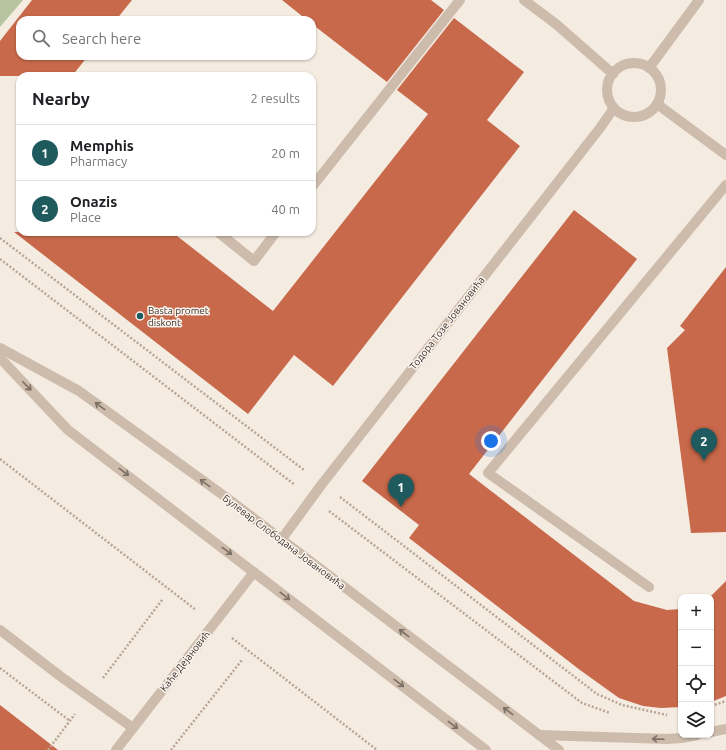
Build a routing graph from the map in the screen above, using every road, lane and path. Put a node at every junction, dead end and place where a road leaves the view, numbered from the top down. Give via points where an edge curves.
1 (460, 0) edge
2 (524, 0) edge
3 (699, 0) edge
4 (649, 68) junction
5 (613, 74) junction
6 (657, 104) junction
7 (614, 108) junction
8 (726, 155) edge
9 (316, 182) edge
10 (726, 185) edge
11 (223, 236) edge
12 (273, 236) edge
13 (0, 238) edge
14 (0, 259) edge
15 (0, 348) edge
16 (0, 358) edge
17 (0, 459) edge
18 (322, 484) junction
19 (312, 497) junction
20 (281, 540) junction
21 (254, 572) junction
22 (649, 587) dead end
23 (162, 600) dead end
24 (214, 624) junction
25 (0, 630) edge
26 (242, 660) dead end
27 (0, 668) edge
28 (89, 696) junction
29 (726, 701) edge
30 (582, 704) dead end
31 (714, 705) edge
32 (672, 716) dead end
33 (70, 721) junction
34 (133, 728) junction
35 (726, 729) edge
36 (714, 731) edge
37 (539, 735) junction
38 (682, 738) edge
39 (48, 750) edge
40 (116, 750) edge
41 (171, 750) edge
42 (377, 750) edge
43 (486, 750) edge
44 (559, 750) edge

1 - 9 street
2 - 5 street via 556,24
3 - 4 street
4 - 5 street via 640,64 630,64 620,67
4 - 6 street via 660,84
5 - 7 street via 608,82 607,91
6 - 7 street via 641,116 631,117
6 - 8 street
7 - 18 street, Тодора Тозе Јовановића
10 - 22 street via 488,473
11 - 12 street via 254,261
13 - 18 path
14 - 19 path
20 -> 15 street, Булевар Слободана Јовановића via 79,391
16 -> 21 street via 68,430
17 - 24 path
18 - 19 street, Тодора Тозе Јовановића
18 - 32 path via 597,694 622,705
19 - 20 street, Тодора Тозе Јовановића
19 - 30 path
37 -> 20 street, Булевар Слободана Јовановића
21 - 24 street, Каће Дејановић
21 -> 43 street
23 - 28 path
24 - 34 street, Каће Дејановић
24 - 42 path
25 - 28 street
26 - 41 path
27 - 33 path
28 - 33 path
28 - 34 street
29 - 31 path
33 - 39 path
34 - 40 street, Каће Дејановић
35 - 36 street
38 -> 37 street
37 - 44 street, Булевар Слободана Јовановића

